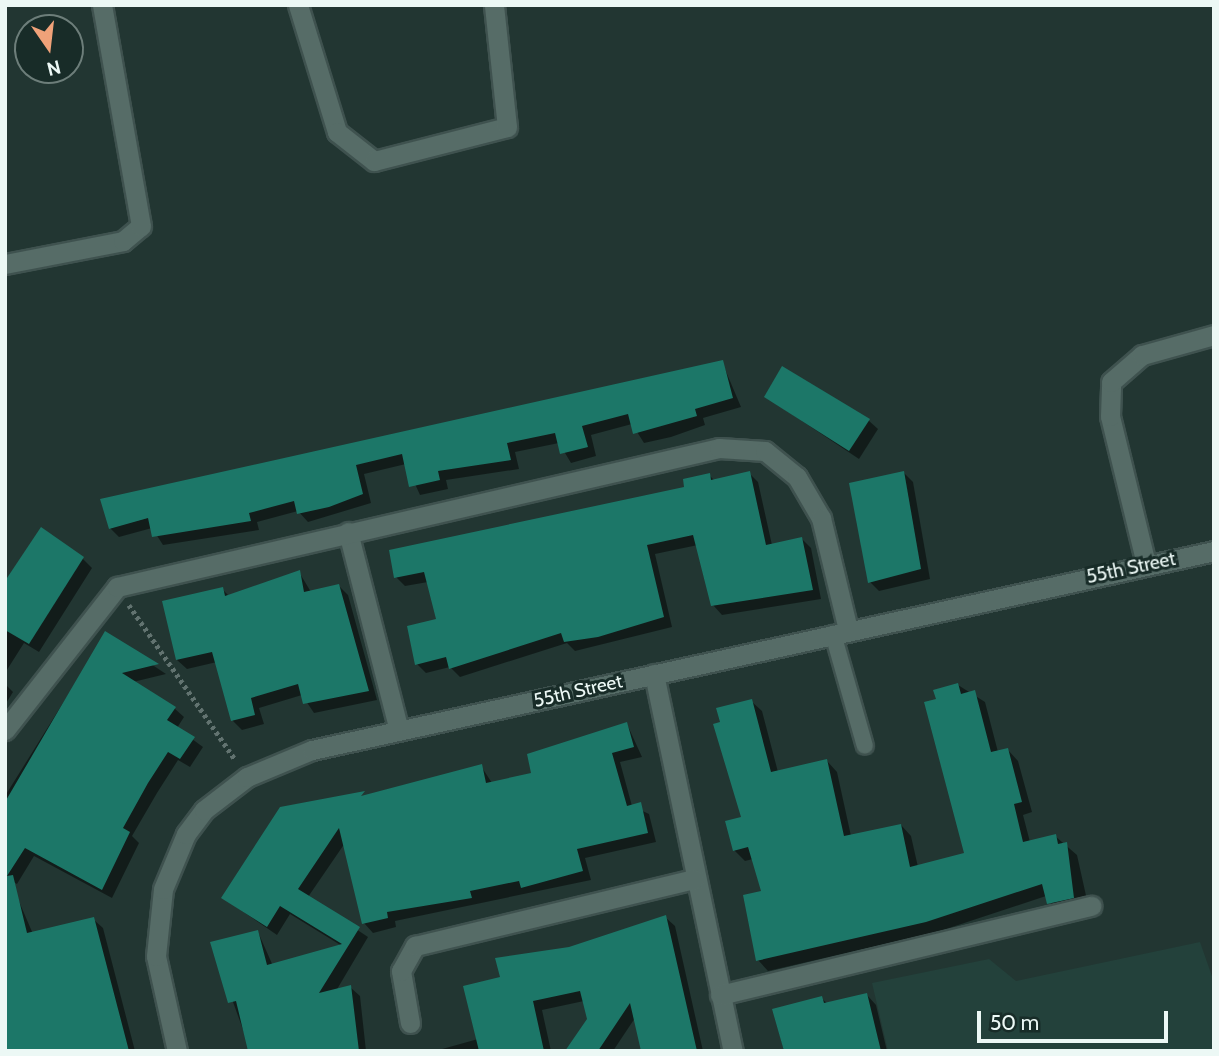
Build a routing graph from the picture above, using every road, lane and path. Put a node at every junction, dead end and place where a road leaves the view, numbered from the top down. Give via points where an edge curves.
1 (102, 5) edge
2 (298, 5) edge
3 (494, 5) edge
4 (5, 264) edge
5 (1214, 335) edge
6 (348, 532) junction
7 (1214, 551) edge
8 (1146, 564) junction
9 (117, 587) junction
10 (841, 632) junction
11 (654, 674) junction
12 (5, 730) edge
13 (399, 731) junction
14 (865, 746) dead end
15 (247, 777) junction
16 (694, 879) junction
17 (1092, 906) dead end
18 (720, 995) junction
19 (410, 1023) dead end
20 (177, 1051) edge
21 (733, 1051) edge

1 - 4 street via 141,226 123,241
2 - 3 street via 337,131 373,161 507,127
5 - 8 street via 1142,355 1111,382 1110,416
6 - 9 street
6 - 10 street via 719,448 750,447 778,458 813,500
6 - 13 street
7 - 8 street, 55th Street
8 - 10 street, 55th Street
9 - 12 street
9 - 15 path
10 - 11 street, 55th Street
10 - 14 lane
11 - 13 street, 55th Street
11 - 16 street
13 - 15 street, 55th Street via 312,750
15 - 20 street, 55th Street via 204,810 186,834 163,889 156,956
16 - 18 street
16 - 19 street via 415,946 401,971
17 - 18 street
18 - 21 street

